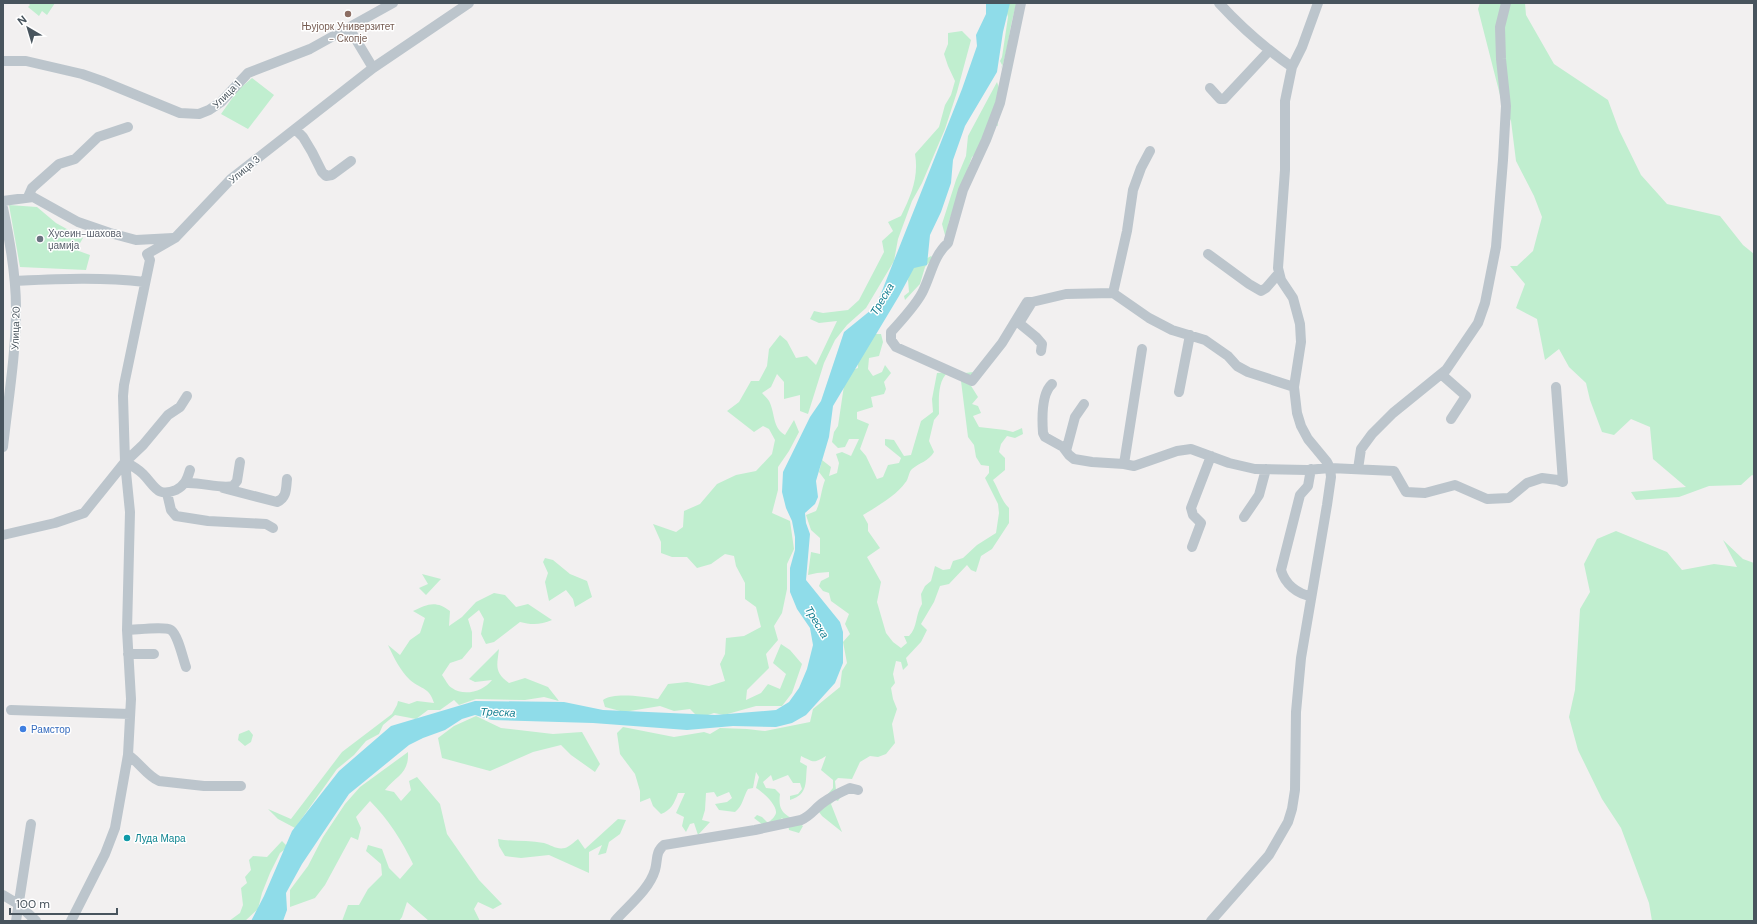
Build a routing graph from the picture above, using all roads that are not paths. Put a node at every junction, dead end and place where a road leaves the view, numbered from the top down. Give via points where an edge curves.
1 (393, 3) edge
2 (469, 3) edge
3 (1020, 3) edge
4 (1219, 3) edge
5 (1318, 3) edge
6 (1506, 3) edge
7 (349, 28) junction
8 (1269, 51) junction
9 (3, 61) edge
10 (1292, 67) junction
11 (373, 68) junction
12 (1210, 88) dead end
13 (128, 127) dead end
14 (295, 129) junction
15 (1150, 152) dead end
16 (351, 161) dead end
17 (28, 197) junction
18 (3, 201) edge
19 (3, 208) edge
20 (175, 238) junction
21 (136, 240) junction
22 (147, 254) junction
23 (1208, 254) dead end
24 (1279, 274) junction
25 (15, 281) junction
26 (145, 282) junction
27 (1113, 293) junction
28 (1032, 302) junction
29 (1190, 336) junction
30 (1142, 349) dead end
31 (1040, 352) dead end
32 (1441, 374) junction
33 (1052, 384) dead end
34 (1294, 387) junction
35 (1556, 387) dead end
36 (6, 391) edge
37 (1179, 392) dead end
38 (187, 396) dead end
39 (1084, 404) dead end
40 (1451, 419) dead end
41 (3, 443) edge
42 (1066, 451) junction
43 (1211, 456) junction
44 (125, 462) junction
45 (240, 462) dead end
46 (1124, 464) junction
47 (1330, 468) junction
48 (1266, 469) junction
49 (1311, 469) junction
50 (1358, 469) junction
51 (190, 470) dead end
52 (287, 479) dead end
53 (186, 483) junction
54 (223, 488) junction
55 (167, 493) junction
56 (1244, 517) dead end
57 (273, 528) dead end
58 (3, 535) edge
59 (1192, 547) dead end
60 (1311, 596) junction
61 (127, 630) junction
62 (128, 654) junction
63 (154, 654) dead end
64 (186, 667) dead end
65 (12, 710) dead end
66 (130, 714) junction
67 (128, 755) junction
68 (241, 786) dead end
69 (858, 790) dead end
70 (32, 824) dead end
71 (3, 895) edge
72 (18, 904) junction
73 (16, 921) edge
74 (36, 921) edge
75 (71, 921) edge
76 (615, 921) edge
77 (1211, 921) edge

1 - 7 street, Улица 1
2 - 11 street, Улица 3
3 - 28 street via 1000,103 963,190 948,243 943,247 922,292 891,332 891,340 896,347 972,381 1002,343 1027,302
4 - 8 street
5 - 10 street
6 - 32 street via 1500,27 1506,106 1504,152 1496,247 1489,288 1478,323
7 - 9 street, Улица 1 via 299,54 250,72 214,107 194,115 180,114 82,74 33,62
7 - 11 street
8 - 10 street
8 - 12 street via 1224,99 1220,99
10 - 24 street via 1284,116 1285,170
11 - 14 street, Улица 3
13 - 17 street via 98,137 74,160 59,164 32,188
14 - 16 street via 303,137 326,176 332,175
14 - 20 street, Улица 3 via 231,179
15 - 27 street via 1133,190
17 - 18 street
17 - 21 street via 38,199 78,222
19 - 25 street, Улица 20
20 - 21 street
20 - 22 street, Улица 3
21 - 22 street
22 - 26 street via 150,260
23 - 24 street via 1261,291
24 - 34 street via 1293,298 1300,324 1301,342
25 - 26 street via 88,277
25 - 36 street, Улица 20 via 15,338
26 - 44 street via 124,385
27 - 28 street via 1066,294
27 - 29 street via 1149,318
28 - 31 street via 1019,323 1042,344
29 - 34 street via 1205,340 1248,372
29 - 37 street
30 - 46 street
32 - 40 street via 1466,396
32 - 50 street via 1393,413 1372,434 1361,449
33 - 42 street via 1045,396 1043,433
34 - 47 street via 1301,426
35 - 50 street via 1563,482 1542,478 1527,483 1509,498 1487,499 1455,485 1425,493 1406,492 1394,471
36 - 41 street, Улица 20
38 - 44 street via 180,407 168,414 143,445
39 - 42 street via 1075,417
42 - 46 street via 1074,459
43 - 46 street via 1191,450 1177,451 1134,466
43 - 48 street via 1255,469
43 - 59 street via 1191,508 1193,515 1201,523
44 - 55 street via 143,473 156,489
44 - 58 street via 82,514 56,523
44 - 61 street via 130,512
45 - 54 street via 236,484
47 - 49 street
47 - 50 street
47 - 60 street via 1328,505
48 - 49 street
48 - 56 street via 1260,495
49 - 60 street via 1308,486 1300,495 1282,570 1283,578 1288,585
51 - 53 street
52 - 54 street via 285,494 277,502
53 - 54 street via 201,483
53 - 55 street
55 - 57 street via 171,510 176,516 208,521 266,524
60 - 77 street via 1296,712 1297,772 1292,809 1282,835 1269,855
61 - 62 street
61 - 64 street via 171,630 176,636
62 - 63 street
62 - 66 street
65 - 66 street
66 - 67 street
67 - 68 street via 159,781 204,786
67 - 75 street via 115,828 105,854
69 - 76 street via 850,788 831,797 807,818 801,820 664,845 659,849 650,881
70 - 72 street
71 - 72 street
72 - 73 street
72 - 74 street

